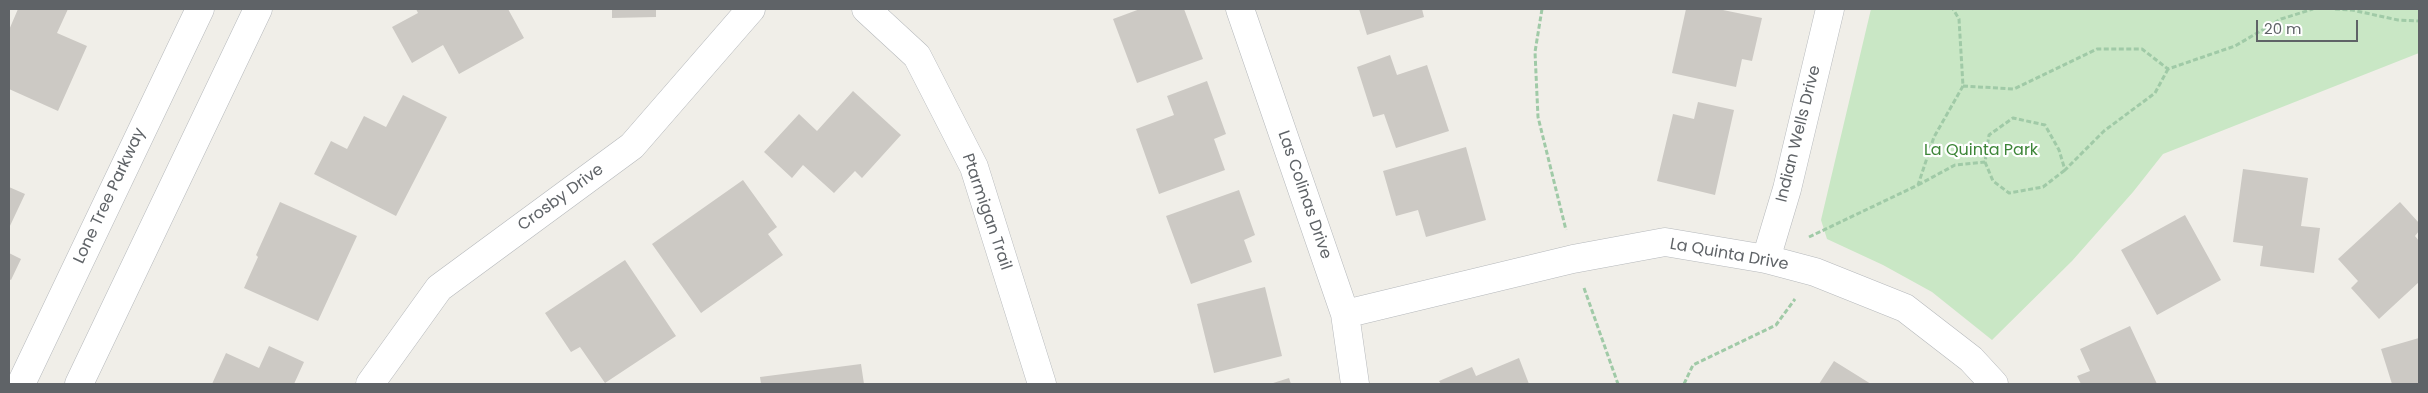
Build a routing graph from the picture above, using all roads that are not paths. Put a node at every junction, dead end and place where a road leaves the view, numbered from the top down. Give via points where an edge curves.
1 (200, 9) edge
2 (258, 9) edge
3 (750, 9) edge
4 (866, 9) edge
5 (1240, 9) edge
6 (1830, 9) edge
7 (1766, 258) junction
8 (1346, 314) junction
9 (21, 384) edge
10 (79, 384) edge
11 (370, 384) edge
12 (1042, 384) edge
13 (1355, 384) edge
14 (1994, 384) edge

1 - 9 street, Lone Tree Parkway
2 - 10 street
3 - 11 street, Crosby Drive via 632,146 438,288
4 - 12 street, Ptarmigan Trail via 916,56 974,168
5 - 8 street, Las Colinas Drive
6 - 7 street, Indian Wells Drive via 1787,189
7 - 8 street, La Quinta Drive via 1665,242 1573,258
7 - 14 street, La Quinta Drive via 1815,272 1905,308 1971,360
8 - 13 street, Las Colinas Drive

